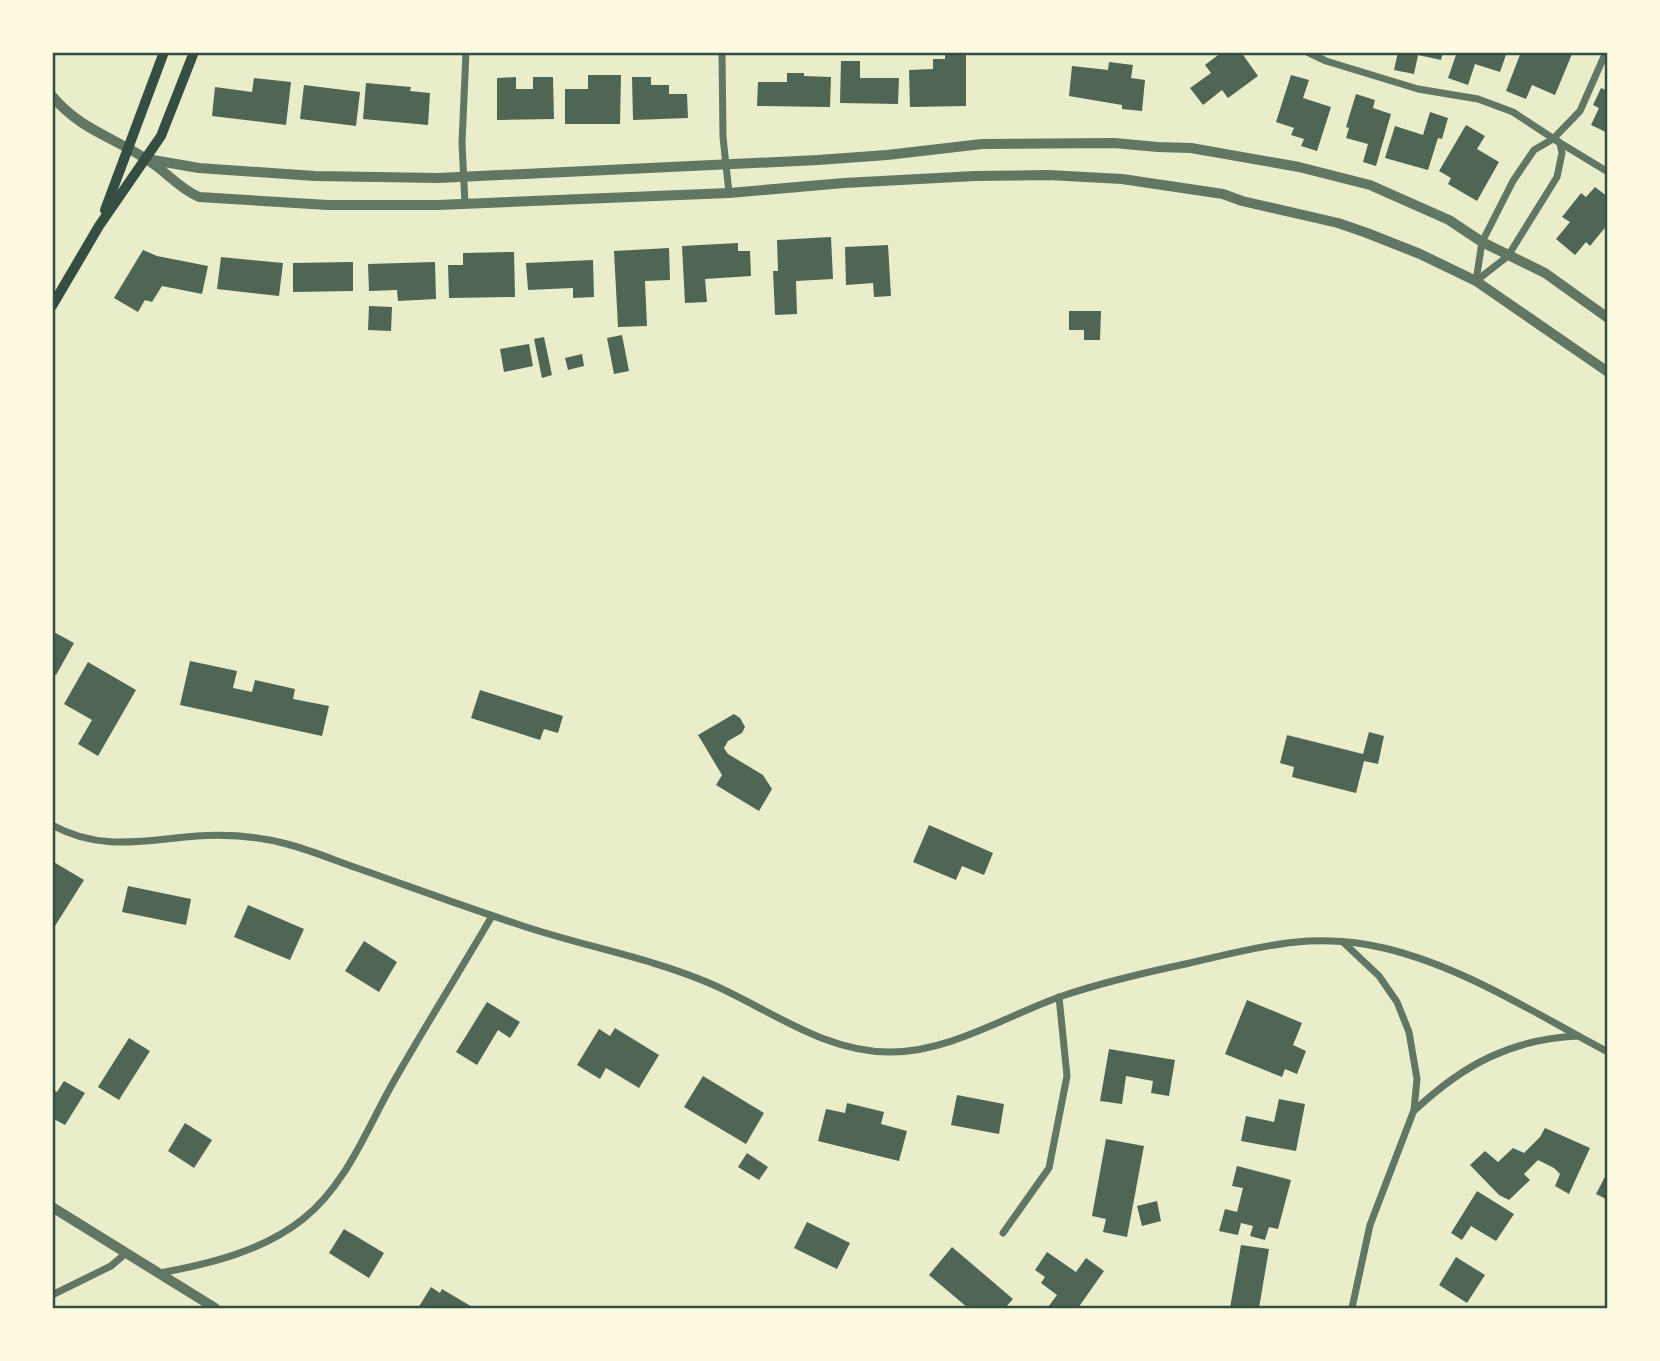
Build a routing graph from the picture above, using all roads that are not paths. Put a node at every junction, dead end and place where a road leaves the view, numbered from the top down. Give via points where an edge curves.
1 (164, 52) edge
2 (194, 52) edge
3 (466, 52) edge
4 (722, 52) edge
5 (1307, 52) edge
6 (1606, 52) edge
7 (52, 96) edge
8 (1553, 139) junction
9 (128, 149) junction
10 (147, 159) junction
11 (726, 163) junction
12 (1608, 172) edge
13 (463, 177) junction
14 (729, 193) junction
15 (465, 204) junction
16 (99, 226) junction
17 (1482, 242) junction
18 (1508, 256) junction
19 (1476, 281) junction
20 (52, 306) edge
21 (1608, 318) edge
22 (1608, 372) edge
23 (52, 825) edge
24 (492, 916) junction
25 (1342, 942) junction
26 (1059, 997) junction
27 (1579, 1036) junction
28 (1608, 1052) edge
29 (1414, 1110) junction
30 (52, 1207) edge
31 (1003, 1233) dead end
32 (126, 1253) junction
33 (158, 1273) junction
34 (52, 1295) edge
35 (215, 1308) edge
36 (1352, 1308) edge

1 - 9 main road
2 - 10 main road via 161,136
3 - 13 street
4 - 11 street
5 - 8 street via 1418,89 1478,99 1513,112
6 - 8 street via 1580,111
7 - 9 street via 81,123
8 - 12 street
8 - 17 street via 1534,150
8 - 18 street via 1560,143 1562,153 1557,177
9 - 10 street
9 - 16 main road
10 - 13 street via 199,168 315,176
10 - 15 street via 199,197 328,205
10 - 16 main road
11 - 13 street
11 - 14 street
11 - 17 street via 887,155 982,144 1114,143 1191,148 1370,185 1449,220
13 - 15 street
14 - 15 street
14 - 19 street via 975,176 1122,179 1223,194 1338,223
16 - 20 main road
17 - 18 street
17 - 19 street
18 - 19 street
18 - 21 street via 1560,282
19 - 22 street
23 - 24 street via 81,839 107,843 233,835 289,844
24 - 26 street via 671,968 809,1033 876,1052 939,1046
24 - 33 street via 326,1197 304,1218 260,1244 220,1260
25 - 26 street via 1284,942
25 - 27 street via 1384,948 1430,963 1528,1007
25 - 29 street via 1379,976 1404,1017 1416,1063
26 - 31 street via 1067,1076 1049,1168
27 - 28 street
27 - 29 street via 1530,1042 1487,1057 1441,1085
29 - 36 street via 1378,1198
30 - 32 street
32 - 33 street
32 - 34 street via 111,1266
33 - 35 street

